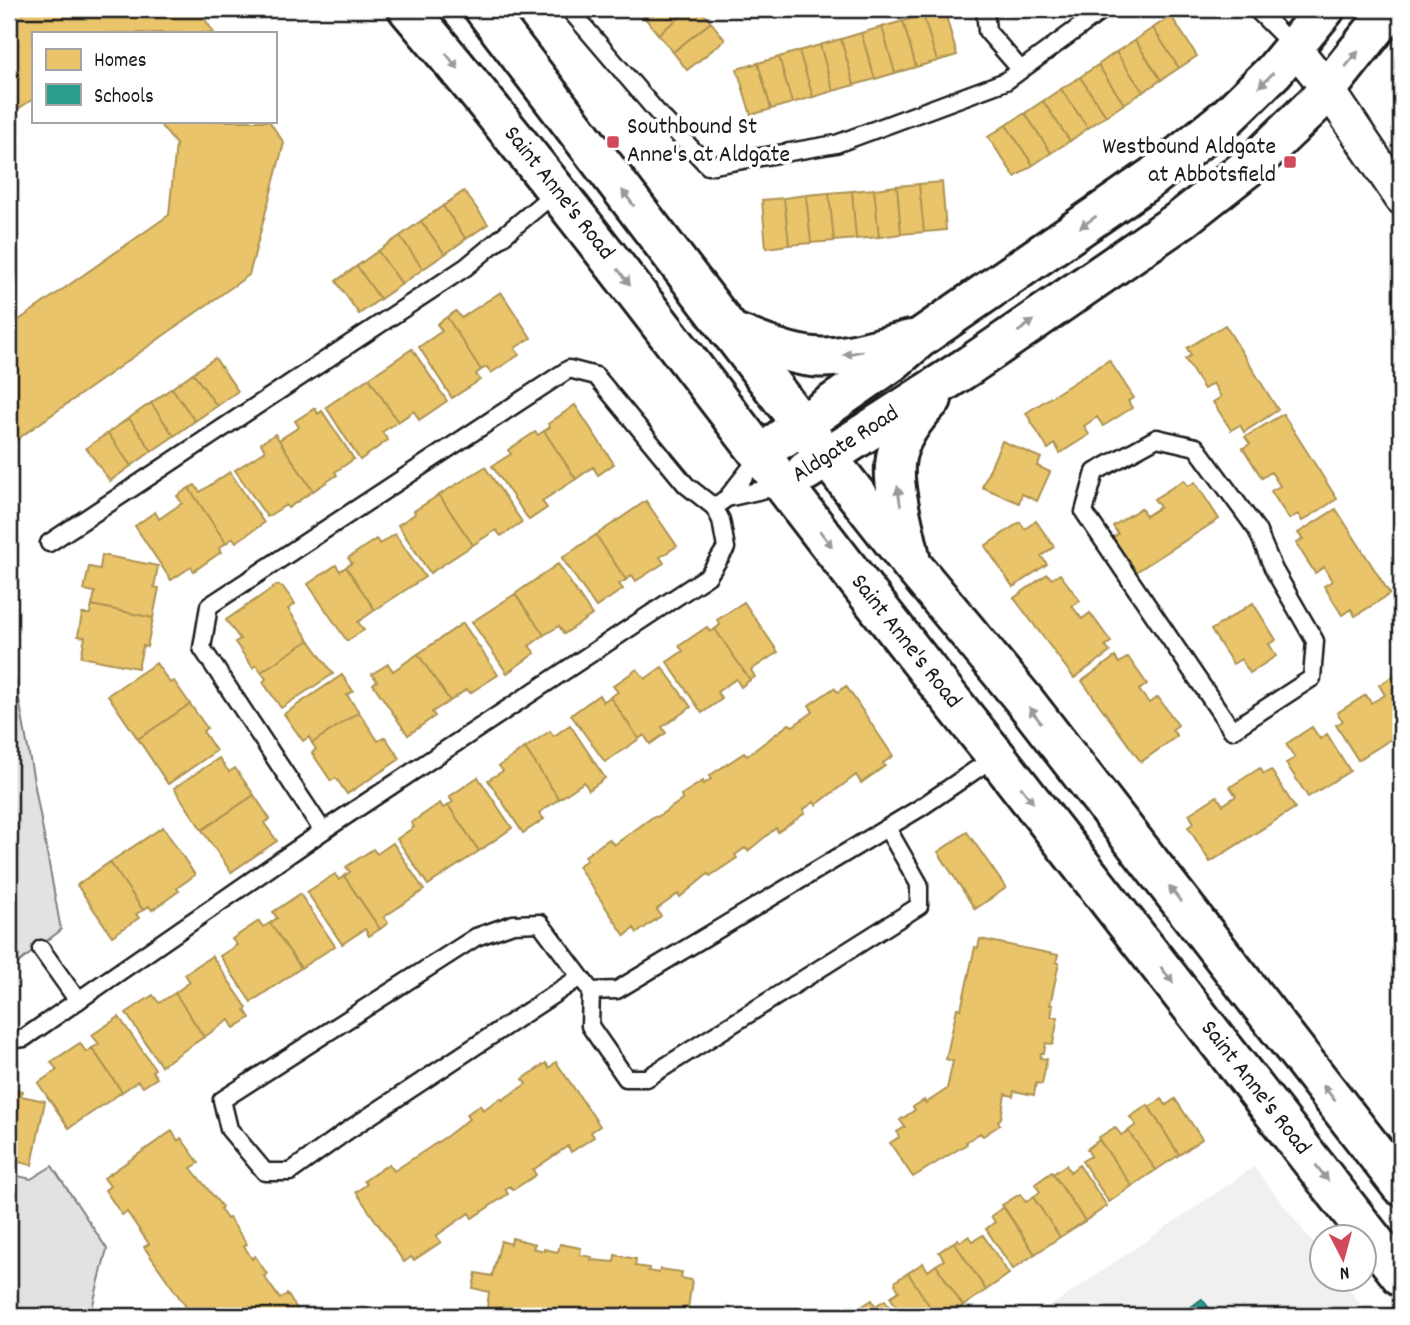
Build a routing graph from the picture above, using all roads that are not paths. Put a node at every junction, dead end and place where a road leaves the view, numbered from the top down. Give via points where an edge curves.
1 (408, 9) edge
2 (484, 9) edge
3 (569, 9) edge
4 (985, 9) edge
5 (1104, 9) edge
6 (1256, 9) edge
7 (1325, 9) edge
8 (1394, 10) edge
9 (1294, 47) junction
10 (1021, 70) junction
11 (1328, 89) junction
12 (557, 191) junction
13 (1401, 198) edge
14 (728, 331) junction
15 (920, 338) junction
16 (970, 365) junction
17 (800, 424) junction
18 (761, 454) junction
19 (828, 457) junction
20 (785, 485) junction
21 (720, 502) junction
22 (49, 543) dead end
23 (911, 564) junction
24 (1232, 730) joint
25 (996, 756) junction
26 (887, 828) junction
27 (323, 831) junction
28 (41, 948) dead end
29 (580, 977) junction
30 (591, 991) junction
31 (78, 1001) junction
32 (9, 1040) edge
33 (1401, 1186) edge
34 (1401, 1276) edge

1 -> 12 main road, Saint Anne's Road
14 -> 2 main road, Saint Anne's Road
3 - 10 lane via 708,166 836,144 1006,81
4 - 10 lane via 988,31
5 - 10 lane
6 - 9 lane
7 - 9 main road, Aldgate Road
11 -> 8 main road, Aldgate Road
9 - 11 street
9 -> 15 main road, Aldgate Road via 1228,116 1154,176
11 - 13 street
16 -> 11 main road, Aldgate Road via 1182,219 1258,160
12 -> 18 main road, Saint Anne's Road
12 - 22 lane via 466,267
15 -> 14 main road via 816,357 793,354
14 - 17 main road, Saint Anne's Road
15 - 17 main road, Aldgate Road
16 - 19 main road, Aldgate Road
23 -> 16 main road via 894,463 919,412
17 - 18 main road, Aldgate Road
17 - 19 main road, Saint Anne's Road
18 - 20 main road, Saint Anne's Road
18 - 21 lane, Aldgate Road
19 - 20 main road, Aldgate Road
19 - 23 main road, Saint Anne's Road
20 - 21 lane, Aldgate Road
20 -> 25 main road, Saint Anne's Road
21 - 27 lane via 726,548 708,576
21 - 27 lane via 686,485 596,376 569,369 209,606 202,648
33 -> 23 main road, Saint Anne's Road via 1024,700
24 - 24 lane via 1312,678 1315,641 1257,530 1196,447 1157,438 1095,472 1084,512
25 - 26 lane
25 -> 34 main road, Saint Anne's Road
26 - 30 lane via 617,990
26 - 30 lane via 919,884 919,906 647,1078 626,1078 590,1026
27 - 31 lane
28 - 31 lane
29 - 29 lane via 540,923 513,924 476,937 222,1100 229,1129 264,1172 290,1172
29 - 30 lane
31 - 32 lane via 24,1038

